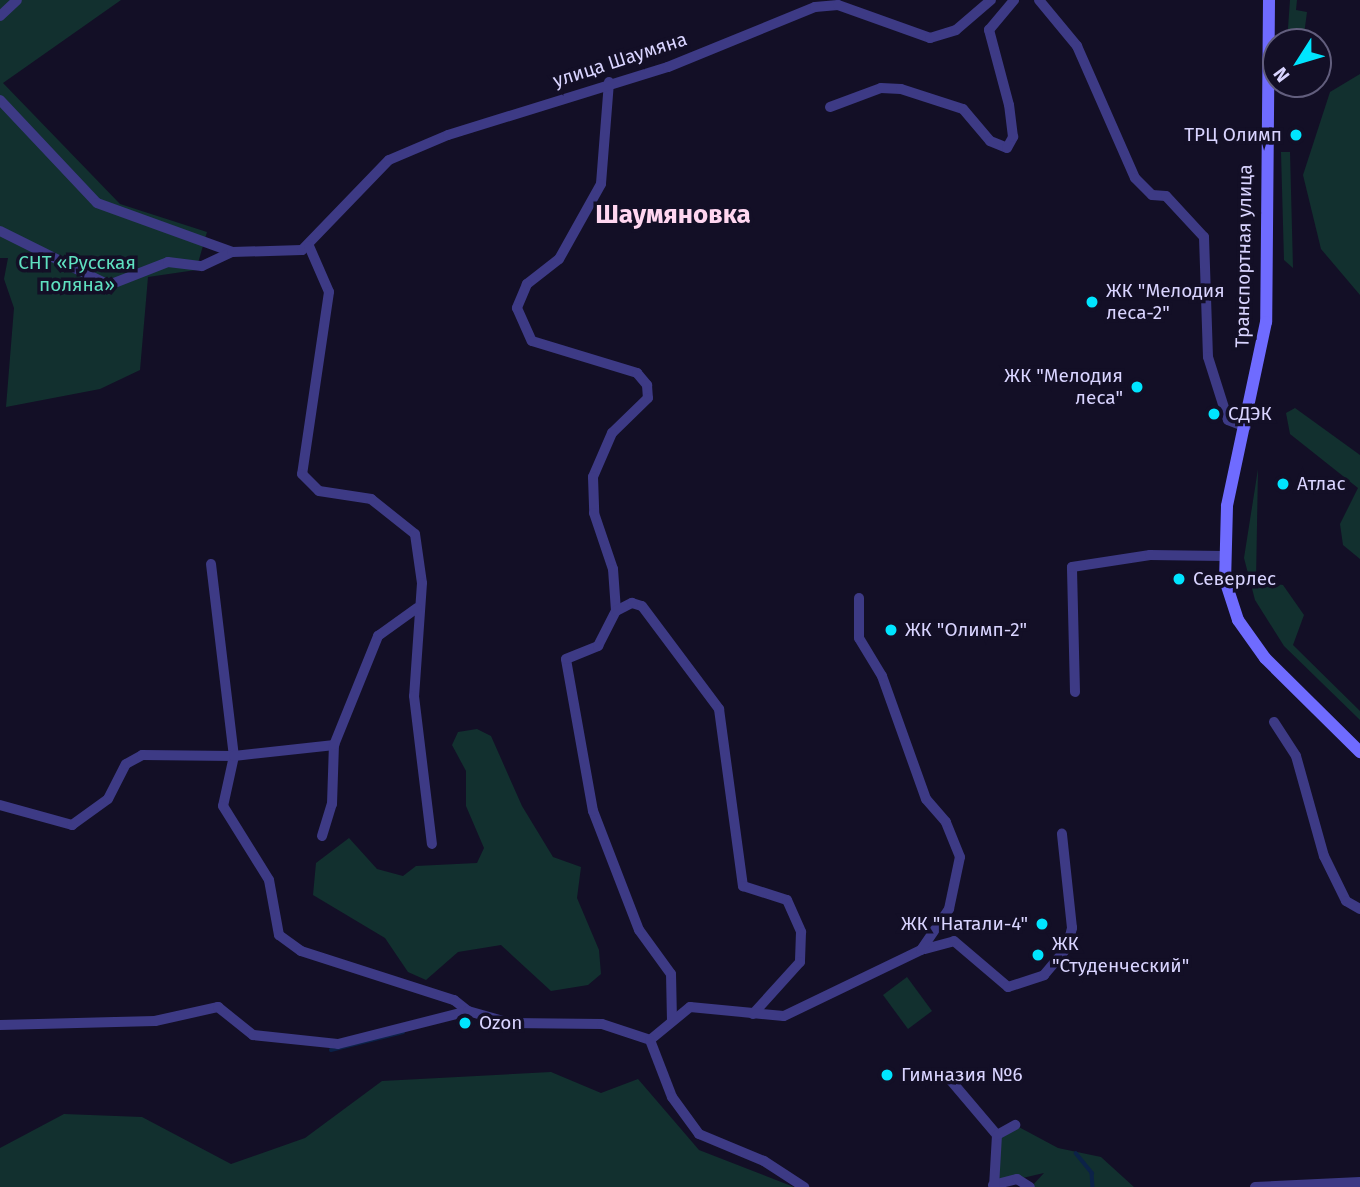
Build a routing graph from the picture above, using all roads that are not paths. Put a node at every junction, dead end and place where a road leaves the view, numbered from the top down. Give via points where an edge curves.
1 (17, 0) edge
2 (991, 0) edge
3 (1014, 0) edge
4 (1039, 0) edge
5 (1269, 0) edge
6 (0, 16) edge
7 (609, 82) junction
8 (0, 100) edge
9 (830, 107) dead end
10 (0, 231) edge
11 (309, 246) junction
12 (232, 252) junction
13 (1246, 427) junction
14 (1223, 556) junction
15 (211, 564) dead end
16 (859, 598) dead end
17 (417, 608) junction
18 (617, 611) junction
19 (1075, 692) dead end
20 (1274, 722) dead end
21 (334, 745) junction
22 (1360, 752) edge
23 (234, 756) junction
24 (0, 805) edge
25 (1062, 834) dead end
26 (322, 836) dead end
27 (432, 844) dead end
28 (1360, 909) edge
29 (921, 950) junction
30 (468, 1011) junction
31 (752, 1014) junction
32 (672, 1022) junction
33 (0, 1025) edge
34 (650, 1040) junction
35 (947, 1076) dead end
36 (1015, 1125) dead end
37 (998, 1135) junction
38 (1360, 1182) edge
39 (994, 1186) edge
40 (804, 1187) edge
41 (1030, 1187) edge
42 (1255, 1187) edge

1 - 6 street
2 - 7 street, улица Шаумяна via 957,30 930,38 838,5 815,7 668,67
3 - 9 street via 989,30 1009,105 1013,137 1007,148 990,141 963,109 901,89 881,88
4 - 13 street via 1077,46 1135,178 1152,195 1166,196 1204,237 1208,357 1227,420
5 - 13 main road, Транспортная улица via 1266,322
7 - 11 street, улица Шаумяна via 448,135 383,165
7 - 18 street via 601,184 565,250 527,284 517,307 532,341 637,373 647,385 645,405 612,433 593,477 594,513 613,569
8 - 12 street via 97,203
10 - 12 street via 109,285 161,264 202,266
11 - 12 street
11 - 17 street via 329,292 302,474 319,491 371,499 415,534 422,558
13 - 14 main road, Транспортная улица
14 - 19 street via 1150,555 1072,567
14 - 22 main road, Транспортная улица via 1230,601 1247,634
15 - 23 street
16 - 29 street via 859,638 882,676 926,799 946,822 960,857 949,909
17 - 21 street via 378,636
17 - 27 street via 414,696
18 - 31 street via 642,606 712,695 727,742 743,886 749,893 778,895 794,911 800,962
18 - 32 street via 609,636 566,659 569,691 598,830 639,930 674,982
20 - 28 street via 1296,756 1324,856 1346,901
21 - 23 street
21 - 26 street via 332,804
23 - 24 street via 133,758 107,799 62,826
23 - 30 street via 223,806 269,880 285,943 454,1000
25 - 29 street via 1072,928 1067,948 1044,975 1008,987 954,941
29 - 31 street via 784,1016
30 - 33 street via 338,1044 253,1035 218,1007 155,1021
30 - 34 street via 494,1013 510,1023 602,1024
31 - 32 street via 690,1007
32 - 34 street
34 - 40 street via 672,1097 699,1134 764,1161
35 - 37 street
36 - 37 street
37 - 39 street
38 - 42 street
39 - 41 street via 1023,1179

